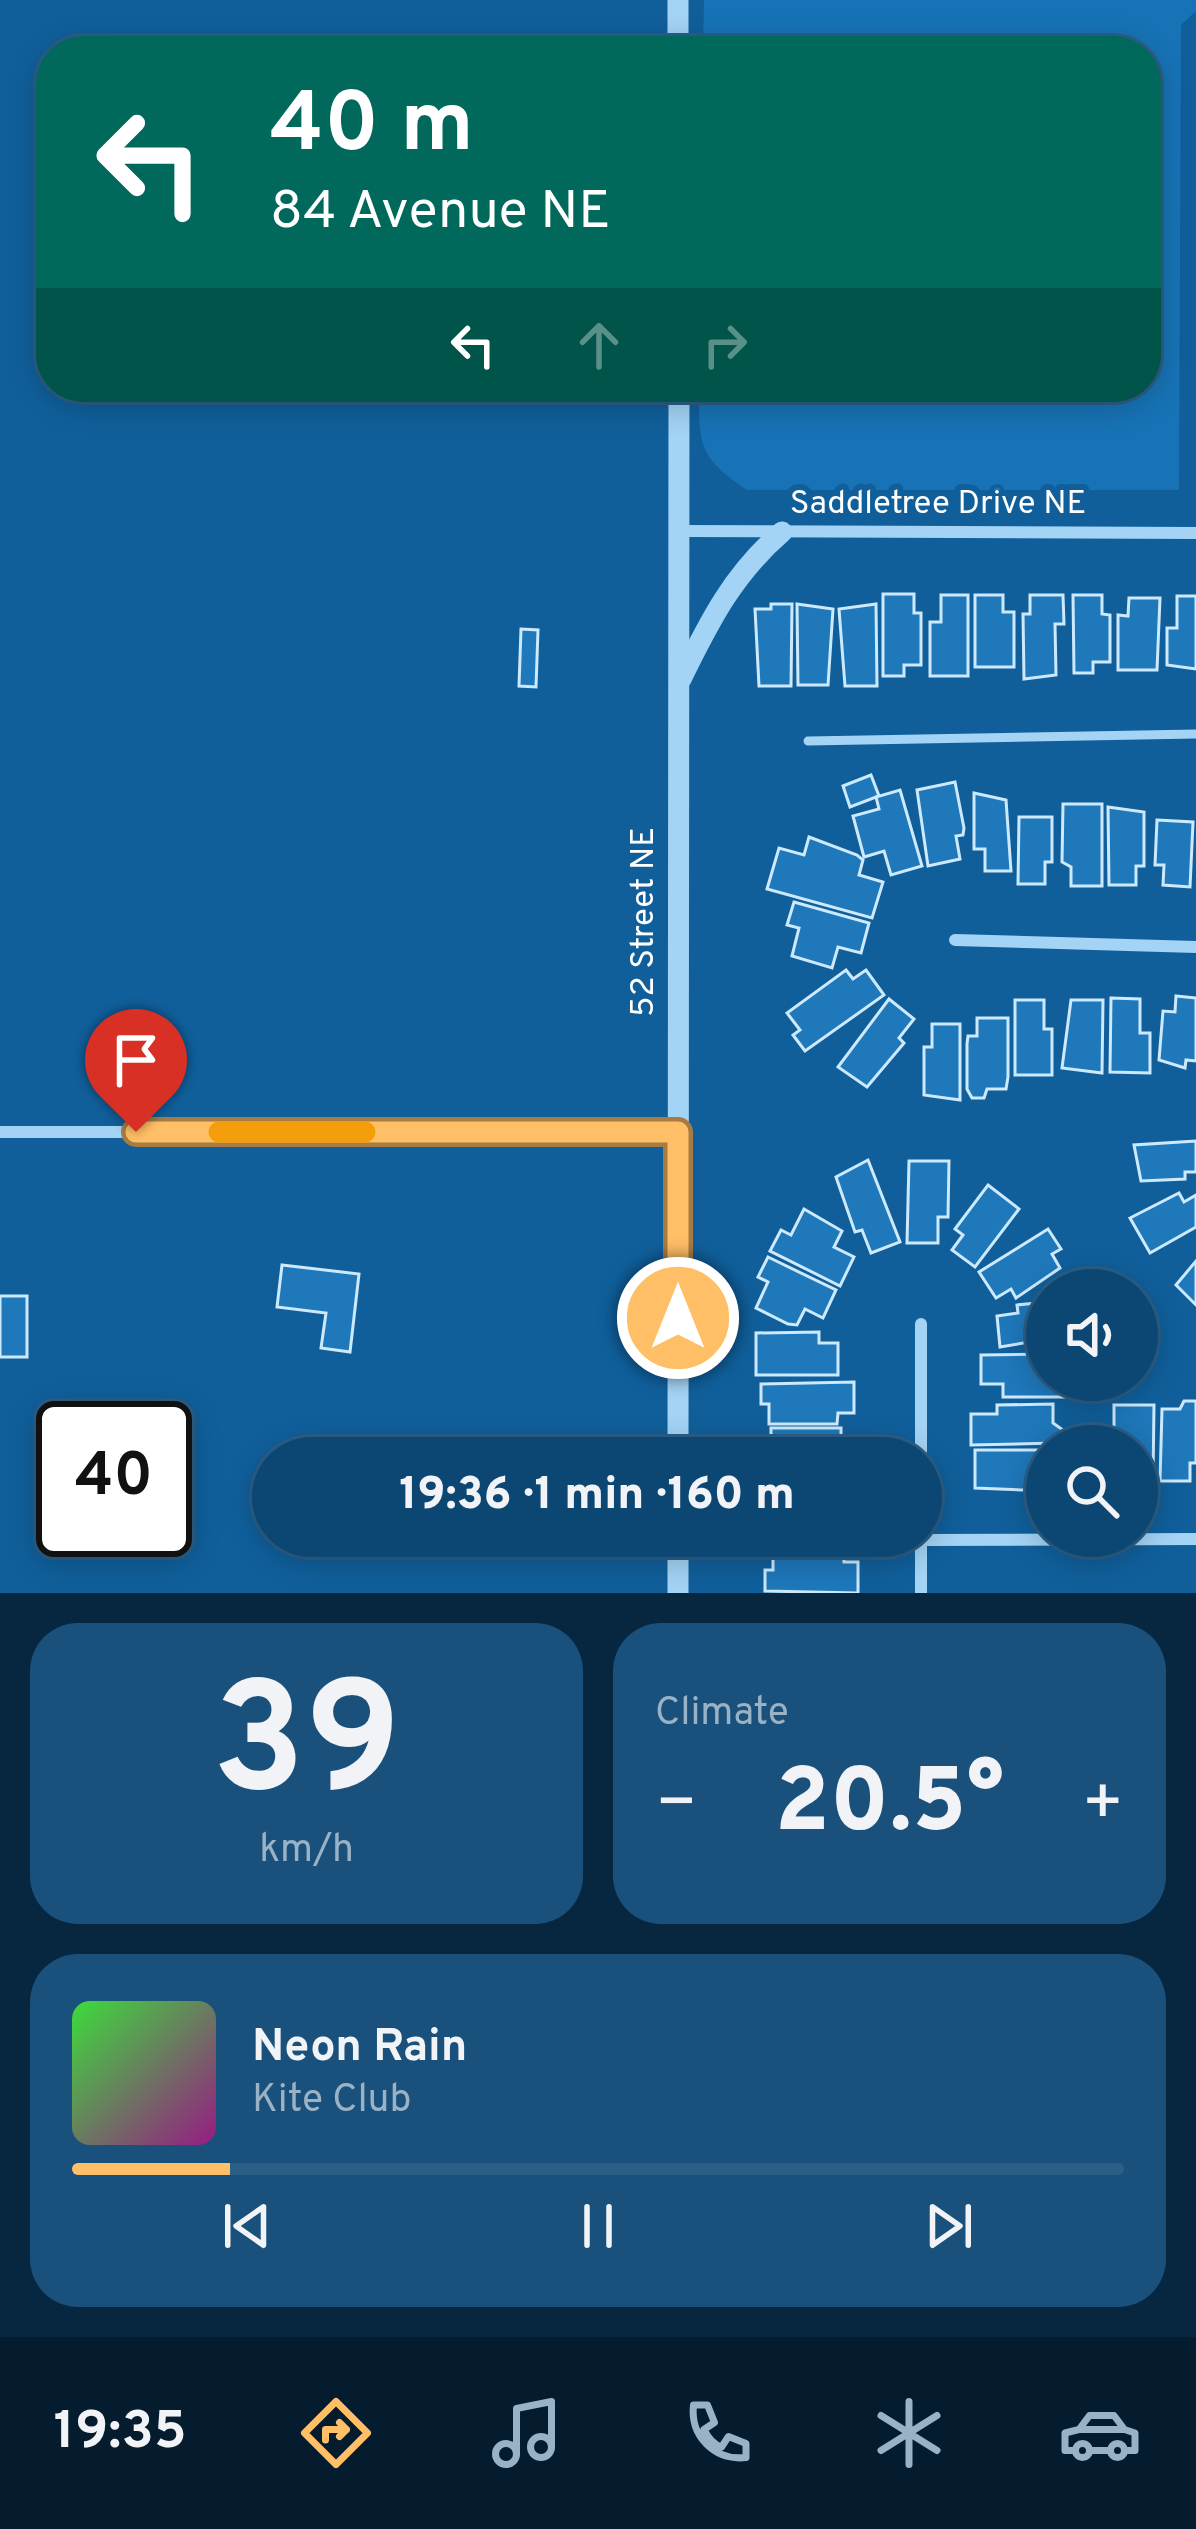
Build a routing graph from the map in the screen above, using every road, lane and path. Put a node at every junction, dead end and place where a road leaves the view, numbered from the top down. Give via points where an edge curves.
1 (678, 0) edge
2 (678, 36) edge
3 (680, 402) edge
4 (680, 531) junction
5 (782, 532) junction
6 (1196, 532) edge
7 (679, 686) junction
8 (1196, 734) edge
9 (808, 741) dead end
10 (955, 940) dead end
11 (1196, 947) edge
12 (0, 1132) edge
13 (678, 1132) junction
14 (922, 1324) dead end
15 (678, 1437) edge
16 (922, 1437) edge
17 (1196, 1539) edge
18 (942, 1540) edge
19 (679, 1557) edge
20 (922, 1557) edge
21 (679, 1593) edge
22 (921, 1593) edge

1 - 2 street
3 - 4 street, 52 Street NE
4 - 5 street, Saddletree Drive NE
4 - 7 street, 52 Street NE
5 - 6 street, Saddletree Drive NE
5 - 7 street via 719,600
7 - 13 street, 52 Street NE
8 - 9 lane
10 - 11 street
12 - 13 street
13 - 15 street, 52 Street NE
14 - 16 street
17 - 18 street
19 - 21 street
20 - 22 street

